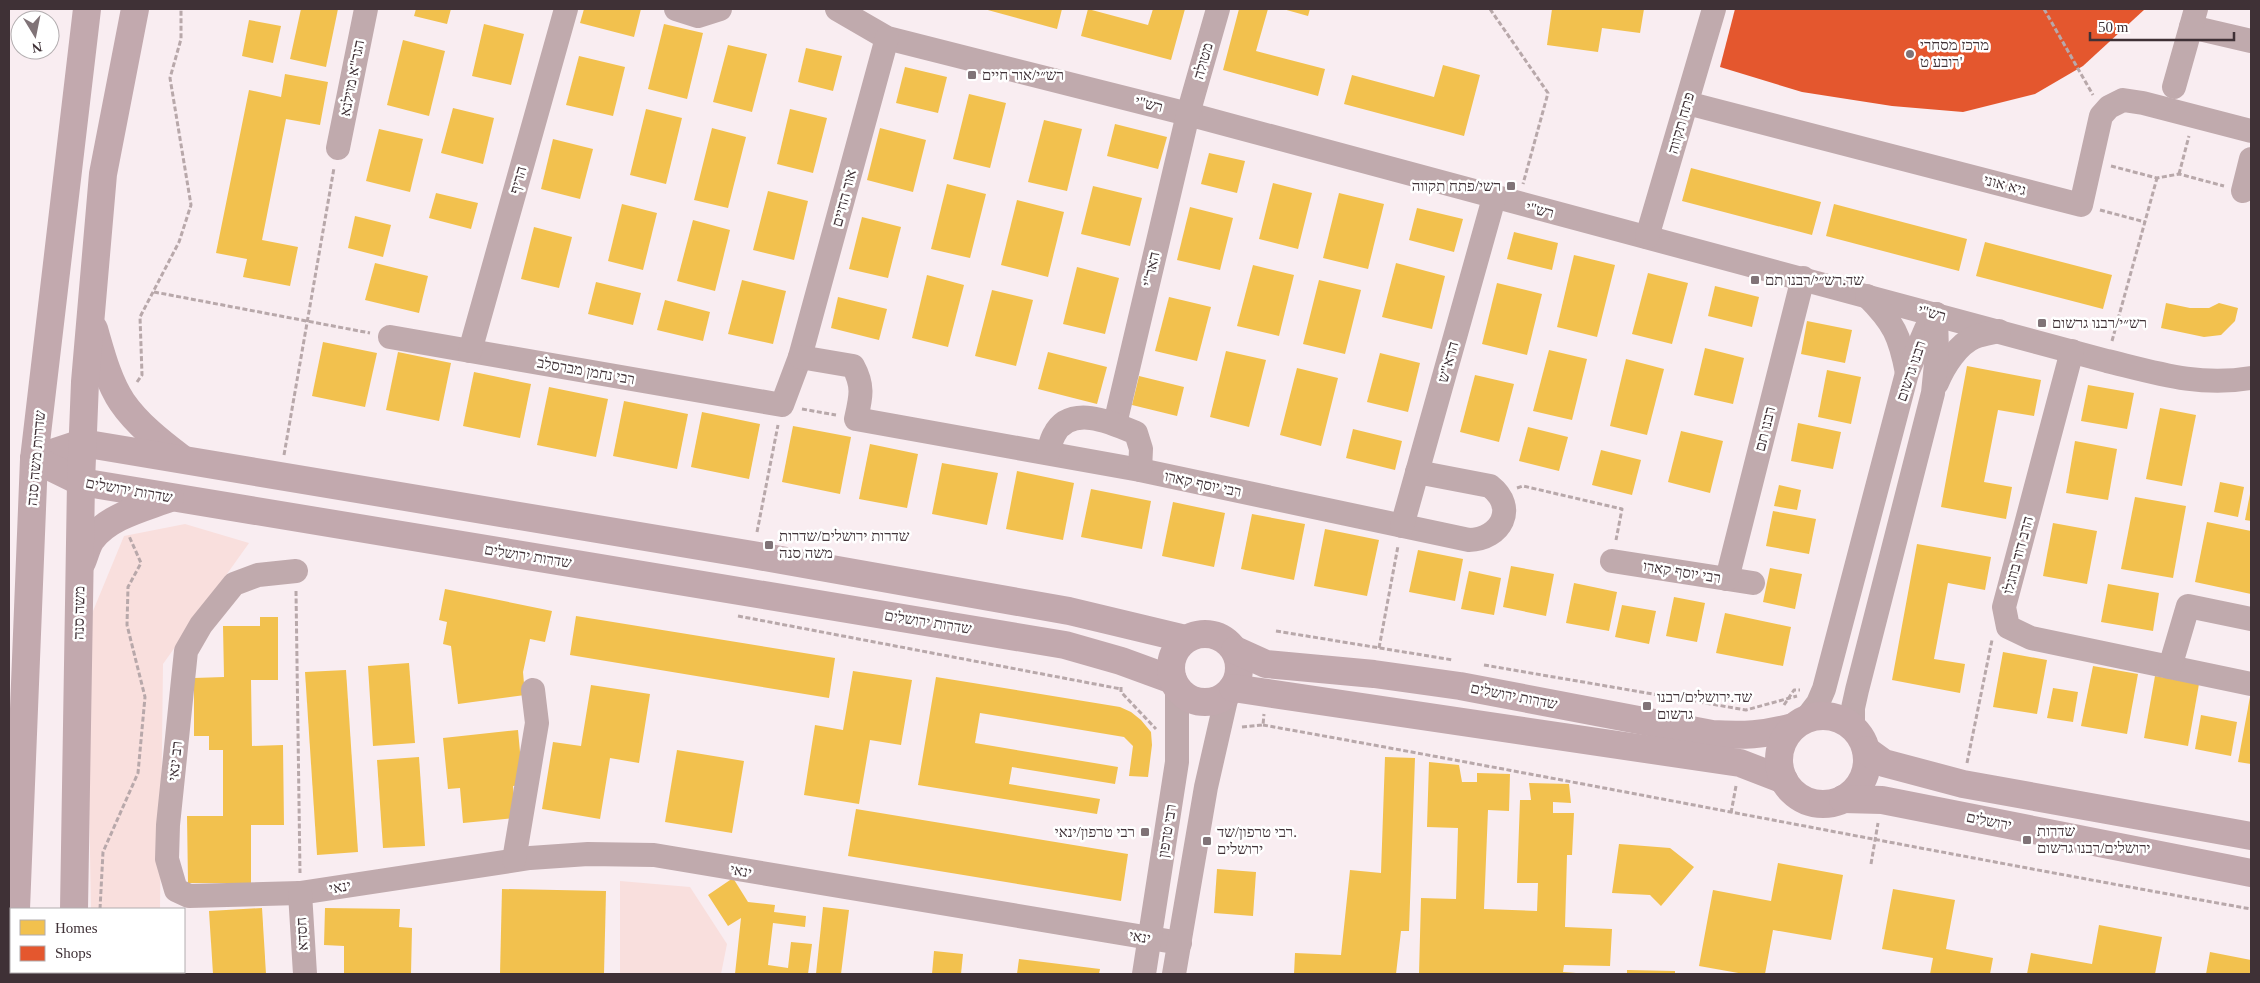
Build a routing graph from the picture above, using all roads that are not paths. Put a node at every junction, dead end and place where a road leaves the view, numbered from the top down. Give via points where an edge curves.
1 (87, 9) edge
2 (135, 9) edge
3 (366, 9) edge
4 (566, 9) edge
5 (676, 9) edge
6 (720, 9) edge
7 (837, 9) edge
8 (1218, 9) edge
9 (1714, 9) edge
10 (2193, 18) edge
11 (887, 38) junction
12 (2251, 42) edge
13 (2174, 87) dead end
14 (1687, 103) junction
15 (1188, 114) junction
16 (2251, 131) edge
17 (338, 148) road end
18 (2251, 159) edge
19 (2243, 191) road end
20 (1494, 198) junction
21 (1647, 237) junction
22 (1803, 278) junction
23 (1868, 296) junction
24 (1936, 314) junction
25 (90, 317) junction
26 (1999, 331) junction
27 (390, 337) road end
28 (470, 351) junction
29 (2072, 351) junction
30 (800, 357) junction
31 (1907, 373) junction
32 (2251, 378) edge
33 (1933, 393) junction
34 (782, 405) joint
35 (1115, 424) junction
36 (82, 443) junction
37 (1048, 453) junction
38 (34, 459) junction
39 (184, 461) junction
40 (1140, 470) junction
41 (1417, 472) junction
42 (81, 482) junction
43 (172, 497) junction
44 (1402, 526) junction
45 (1612, 561) road end
46 (80, 568) junction
47 (296, 570) road end
48 (1727, 579) junction
49 (1752, 583) dead end
50 (2251, 619) edge
51 (1186, 639) junction
52 (1235, 650) junction
53 (2170, 667) junction
54 (1175, 684) junction
55 (2251, 684) edge
56 (533, 690) dead end
57 (1230, 691) junction
58 (1793, 719) junction
59 (1860, 739) junction
60 (1784, 780) junction
61 (1844, 799) junction
62 (2251, 836) edge
63 (514, 860) junction
64 (2251, 872) edge
65 (300, 893) junction
66 (16, 908) edge
67 (74, 908) edge
68 (1150, 938) junction
69 (1180, 943) junction
70 (305, 974) edge
71 (1144, 974) edge
72 (1174, 974) edge

1 - 38 main road, שדרות משה סנה
2 - 25 main road via 103,174
3 - 17 street, הגר"א מוילנא
4 - 28 street, הריף
5 - 6 street via 698,16
7 - 11 street, רש"י
8 - 15 street, מטולה
9 - 14 street, פתח תקווה
10 - 12 street
10 - 13 street
11 - 15 street, רש"י
11 - 30 street, אור החיים
14 - 16 street, גיא אוני via 2081,205 2101,116 2109,107 2123,100 2143,102
14 - 21 street, פתח תקווה
15 - 20 street, רש"י
15 - 35 street, האר"י
18 - 19 street
20 - 21 street, רש"י
20 - 41 street, הרא"ש
21 - 22 street, רש"י
22 - 23 street, רש"י
22 - 48 street, רבנו תם
23 - 24 street, רש"י
23 - 31 street via 1886,314 1898,335
24 - 26 street, רש"י
24 - 31 street, רבנו גרשום
24 - 33 street, רבנו גרשום via 1937,354
25 - 36 main road, משה סנה
25 - 39 main road via 104,364 121,402 151,435
26 - 29 street, רש"י
26 - 33 street via 1974,338 1962,346 1943,368
27 - 28 street, רבי נחמן מברסלב
28 - 34 street, רבי נחמן מברסלב
29 - 32 street, רש"י via 2178,378 2212,382
29 - 53 street, הרב דוד בוזגלו via 2004,607 2008,627 2031,638
30 - 34 street, אור החיים
30 - 37 street, רבי יוסף קארו via 853,366 861,388 856,418
31 - 58 street, רבנו גרשום via 1824,688 1818,703
33 - 59 street, רבנו גרשום via 1853,708
35 - 37 street via 1093,417 1067,420 1054,433
35 - 40 street via 1136,433 1141,449
36 - 38 main road
36 - 39 main road
36 - 42 main road, משה סנה
37 - 40 street, רבי יוסף קארו
38 - 42 main road, שדרות ירושלים
38 - 66 main road, שדרות משה סנה
39 - 51 main road via 1069,611
40 - 44 street, רבי יוסף קארו
41 - 44 street, הרא"ש
41 - 44 street, רבי יוסף קארו via 1490,486 1502,500 1504,515 1494,533 1482,540
42 - 43 main road, שדרות ירושלים
42 - 46 main road, משה סנה
43 - 46 main road via 102,528 90,541
43 - 54 main road, שדרות ירושלים via 1065,645 1121,662
45 - 48 street, רבי יוסף קארו
46 - 67 main road, משה סנה
47 - 65 street, רב ינאי via 258,575 234,584 201,625 186,651 167,859 176,890 189,896
48 - 49 street, רבי יוסף קארו
50 - 53 street via 2188,606
51 - 52 main road via 1209,633 1224,638
51 - 54 main road via 1171,662
52 - 57 main road via 1240,669
52 - 58 main road, שדרות ירושלים via 1266,664 1460,686 1712,734 1766,735
53 - 55 street
54 - 57 main road via 1191,699 1200,702 1210,702
54 - 68 street, רבי טרפון via 1177,762
56 - 63 street via 537,722
57 - 60 main road, שדרות ירושלים via 1740,763
57 - 69 street, רבי טרפון via 1206,786
58 - 59 main road via 1835,718
58 - 60 main road via 1779,758
59 - 61 main road via 1866,767 1857,788
59 - 62 main road via 1884,763 1963,784
60 - 61 main road via 1799,797 1810,802
61 - 64 main road, ירושלים via 1882,800
63 - 65 street, ינאי
63 - 68 street, ינאי via 588,854 654,855
65 - 70 street, חסדא
68 - 69 street, ינאי
68 - 71 street, רבי טרפון
69 - 72 street, רבי טרפון

